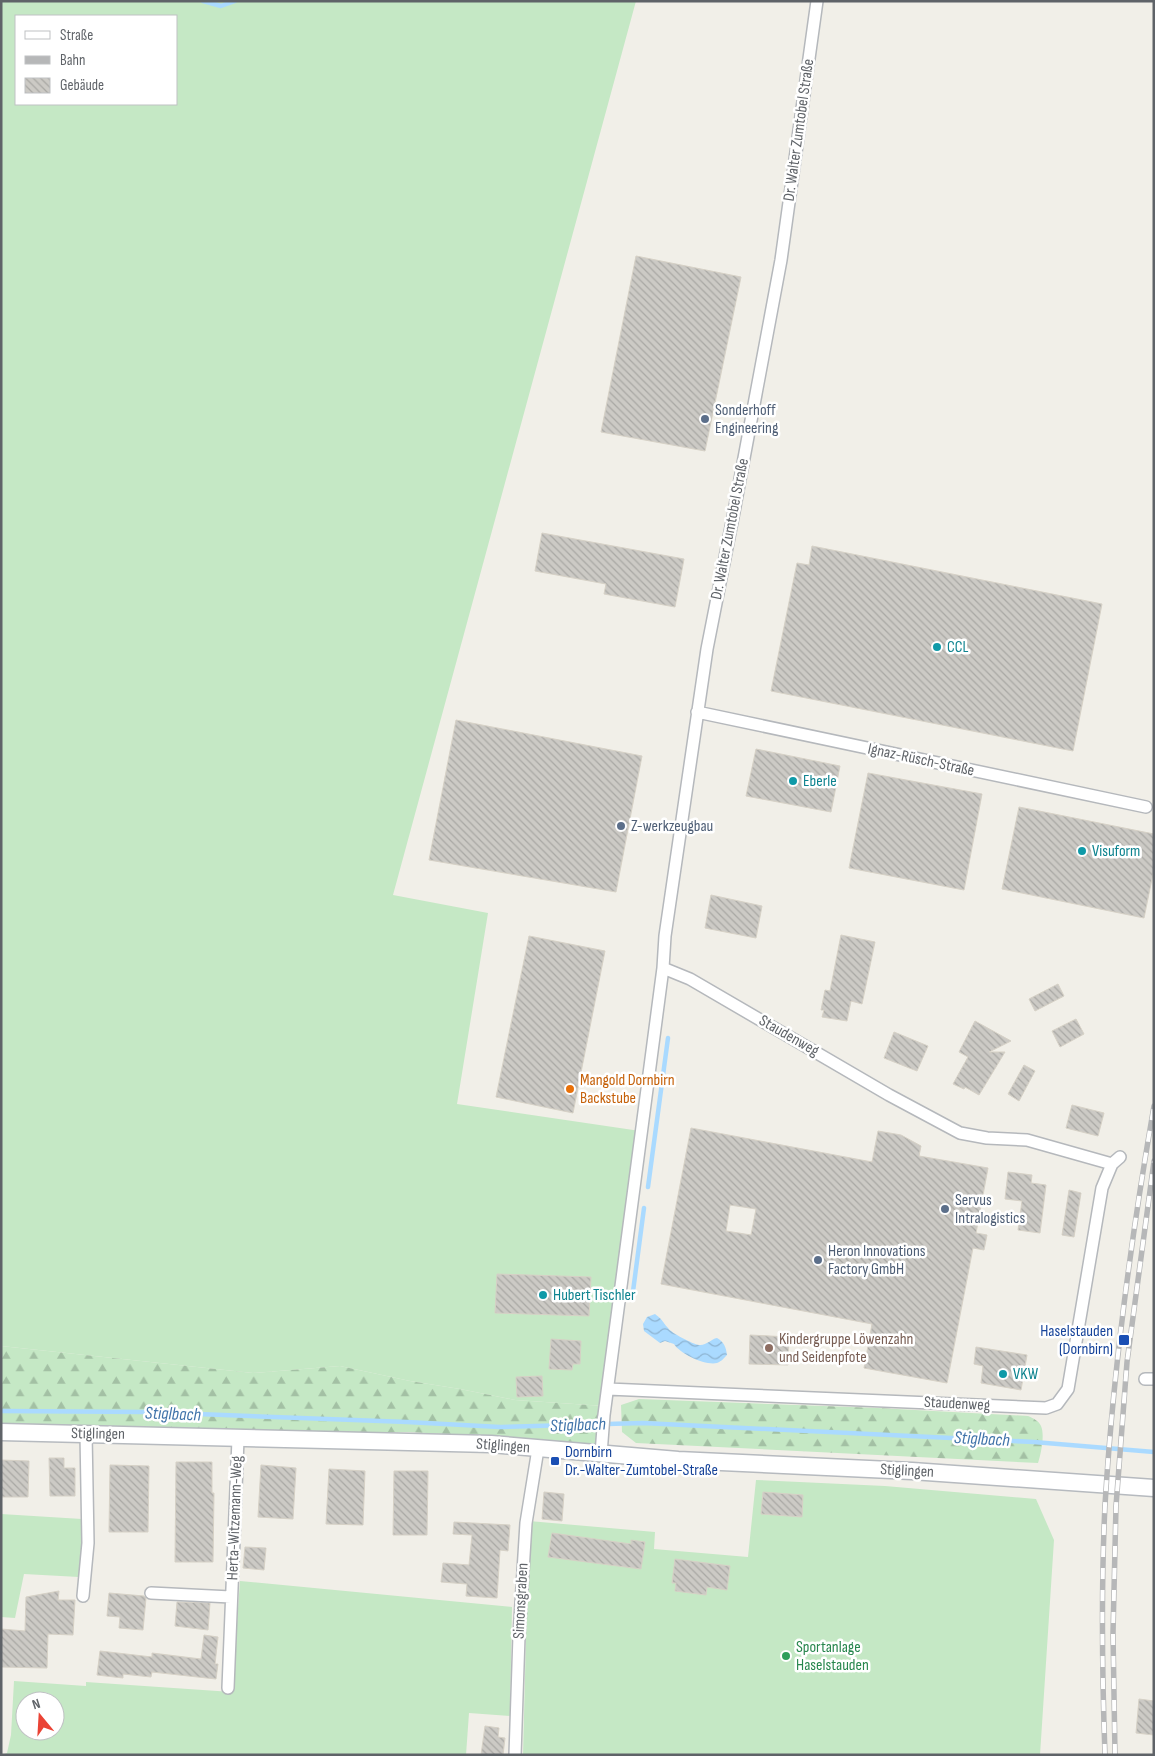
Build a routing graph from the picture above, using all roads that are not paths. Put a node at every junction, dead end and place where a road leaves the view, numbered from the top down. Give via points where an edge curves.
1 (817, 1) edge
2 (697, 712) junction
3 (1146, 807) dead end
4 (663, 968) junction
5 (608, 1389) junction
6 (1, 1432) edge
7 (86, 1434) junction
8 (238, 1439) junction
9 (538, 1449) junction
10 (601, 1454) junction
11 (1154, 1488) edge
12 (152, 1593) dead end
13 (83, 1596) dead end
14 (231, 1597) junction
15 (228, 1688) dead end
16 (515, 1755) edge

1 - 2 street, Dr. Walter Zumtobel Straße via 781,260
2 - 3 street, Ignaz-Rüsch-Straße
2 - 4 street, Dr. Walter Zumtobel Straße
4 - 5 street, Dr. Walter Zumtobel Straße
4 - 5 street, Staudenweg via 690,979 960,1133 1027,1140 1116,1160 1102,1188 1068,1389 1057,1404 1046,1408
5 - 10 street, Dr. Walter Zumtobel Straße
6 - 7 main road, Stiglingen
7 - 8 main road, Stiglingen
7 - 13 street via 88,1535
8 - 9 main road, Stiglingen via 492,1444
8 - 14 street, Herta-Witzemann-Weg
9 - 10 main road, Stiglingen
9 - 16 street, Simonsgraben via 526,1523
10 - 11 main road, Stiglingen
12 - 14 street, Herta-Witzemann-Weg
14 - 15 street, Herta-Witzemann-Weg

